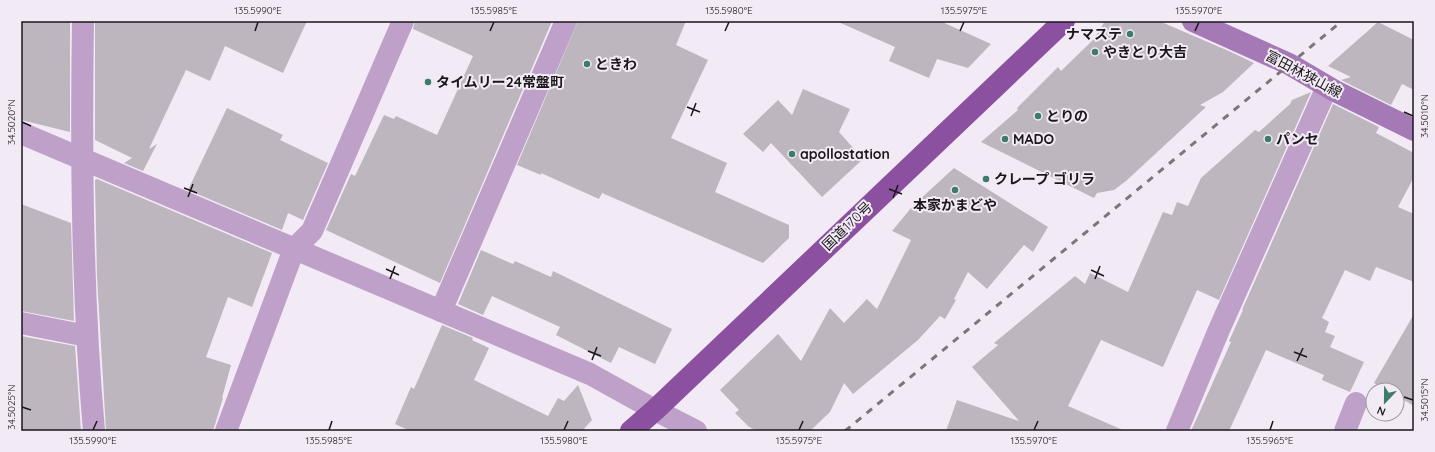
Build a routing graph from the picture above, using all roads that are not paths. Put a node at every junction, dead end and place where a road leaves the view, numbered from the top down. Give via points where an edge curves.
1 (83, 21) edge
2 (403, 21) edge
3 (566, 21) edge
4 (1064, 21) edge
5 (1193, 21) edge
6 (1327, 87) junction
7 (1414, 130) edge
8 (21, 133) edge
9 (81, 159) junction
10 (295, 248) junction
11 (441, 311) junction
12 (21, 323) edge
13 (87, 336) junction
14 (1356, 403) dead end
15 (655, 410) junction
16 (94, 431) edge
17 (226, 431) edge
18 (631, 431) edge
19 (696, 431) edge
20 (1177, 431) edge
21 (1345, 431) edge

1 - 9 street
2 - 10 street via 312,231
3 - 11 street
4 - 15 highway, 国道170号
5 - 6 main road, 富田林狭山線 via 1289,64
6 - 7 main road, 富田林狭山線
6 - 20 street
8 - 9 street
9 - 10 street
9 - 13 street
10 - 11 street
10 - 17 street
11 - 15 street via 590,374
12 - 13 street
13 - 16 street
14 - 21 street
15 - 18 highway, 国道170号
15 - 19 street

